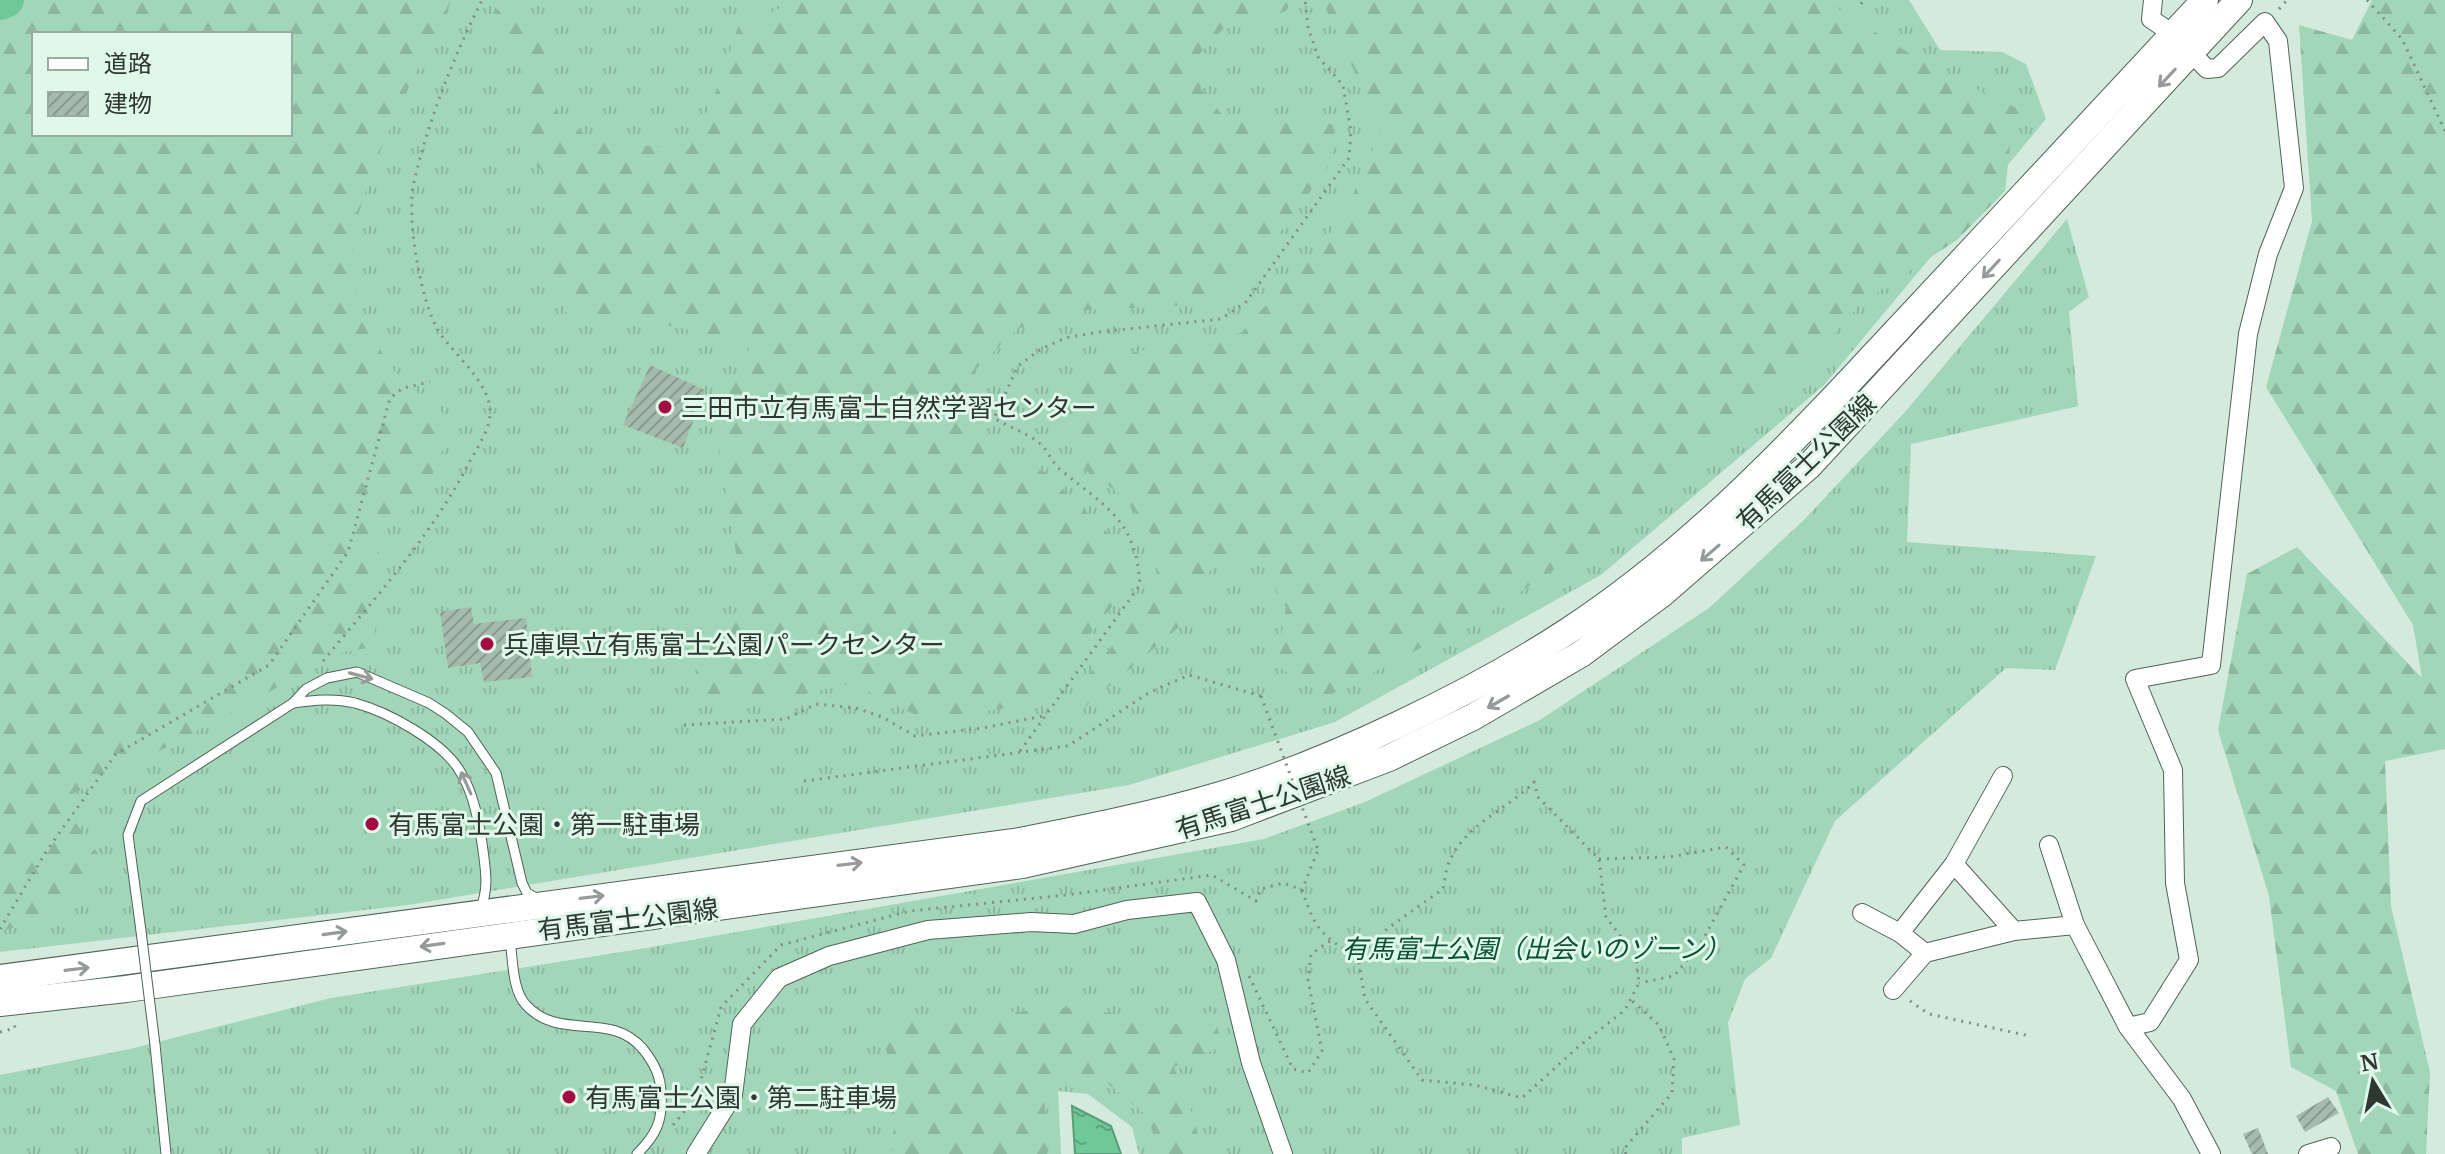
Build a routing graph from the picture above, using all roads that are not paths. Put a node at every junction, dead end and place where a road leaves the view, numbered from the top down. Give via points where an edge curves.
1 (2153, 0) edge
2 (2205, 0) edge
3 (2239, 0) edge
4 (2182, 44) junction
5 (293, 703) junction
6 (2003, 776) dead end
7 (2049, 845) dead end
8 (1954, 864) junction
9 (544, 903) junction
10 (478, 913) junction
11 (1862, 913) dead end
12 (2075, 925) junction
13 (2014, 931) junction
14 (1900, 933) junction
15 (509, 934) junction
16 (1925, 953) junction
17 (0, 978) edge
18 (1893, 990) road end
19 (0, 1003) edge
20 (2128, 1027) junction
21 (2331, 1147) dead end
22 (166, 1154) edge
23 (637, 1154) edge
24 (696, 1154) edge
25 (1283, 1154) edge
26 (2211, 1154) edge
27 (2308, 1154) edge

1 - 4 street via 2151,19
2 - 4 main road, 有馬富士公園線
3 - 4 main road, 有馬富士公園線
9 -> 4 main road, 有馬富士公園線 via 1020,841 1146,815 1302,765 1456,694 1567,632 1716,515
4 -> 15 main road, 有馬富士公園線 via 1809,466 1663,593 1581,654 1473,717 1389,758 1231,818 1091,852 933,879
4 - 20 street via 2207,69 2218,68 2265,22 2278,41 2294,188 2268,254 2248,334 2211,665 2135,679 2173,770 2175,883 2189,960 2150,1022
5 -> 9 lane via 327,678 357,672 446,714 468,732 496,773 522,883 527,893
10 -> 5 lane via 487,878 478,817 460,770 419,732 356,703
5 - 22 lane, bridge via 141,801 128,835
6 - 8 street
7 - 12 street
8 - 13 street
8 - 14 street
9 - 10 main road, 有馬富士公園線
17 -> 10 main road, 有馬富士公園線
11 - 14 street
12 - 13 street
12 - 20 street
13 - 16 street
14 - 16 street
15 -> 19 main road, 有馬富士公園線
15 - 23 lane via 524,1004 544,1019 570,1026 616,1028 651,1059 661,1081 660,1125
16 - 18 street
20 - 26 street via 2182,1099
21 - 27 street
24 - 25 street via 733,1095 742,1024 779,978 829,956 928,930 1074,924 1127,910 1197,902 1226,960 1251,1063

